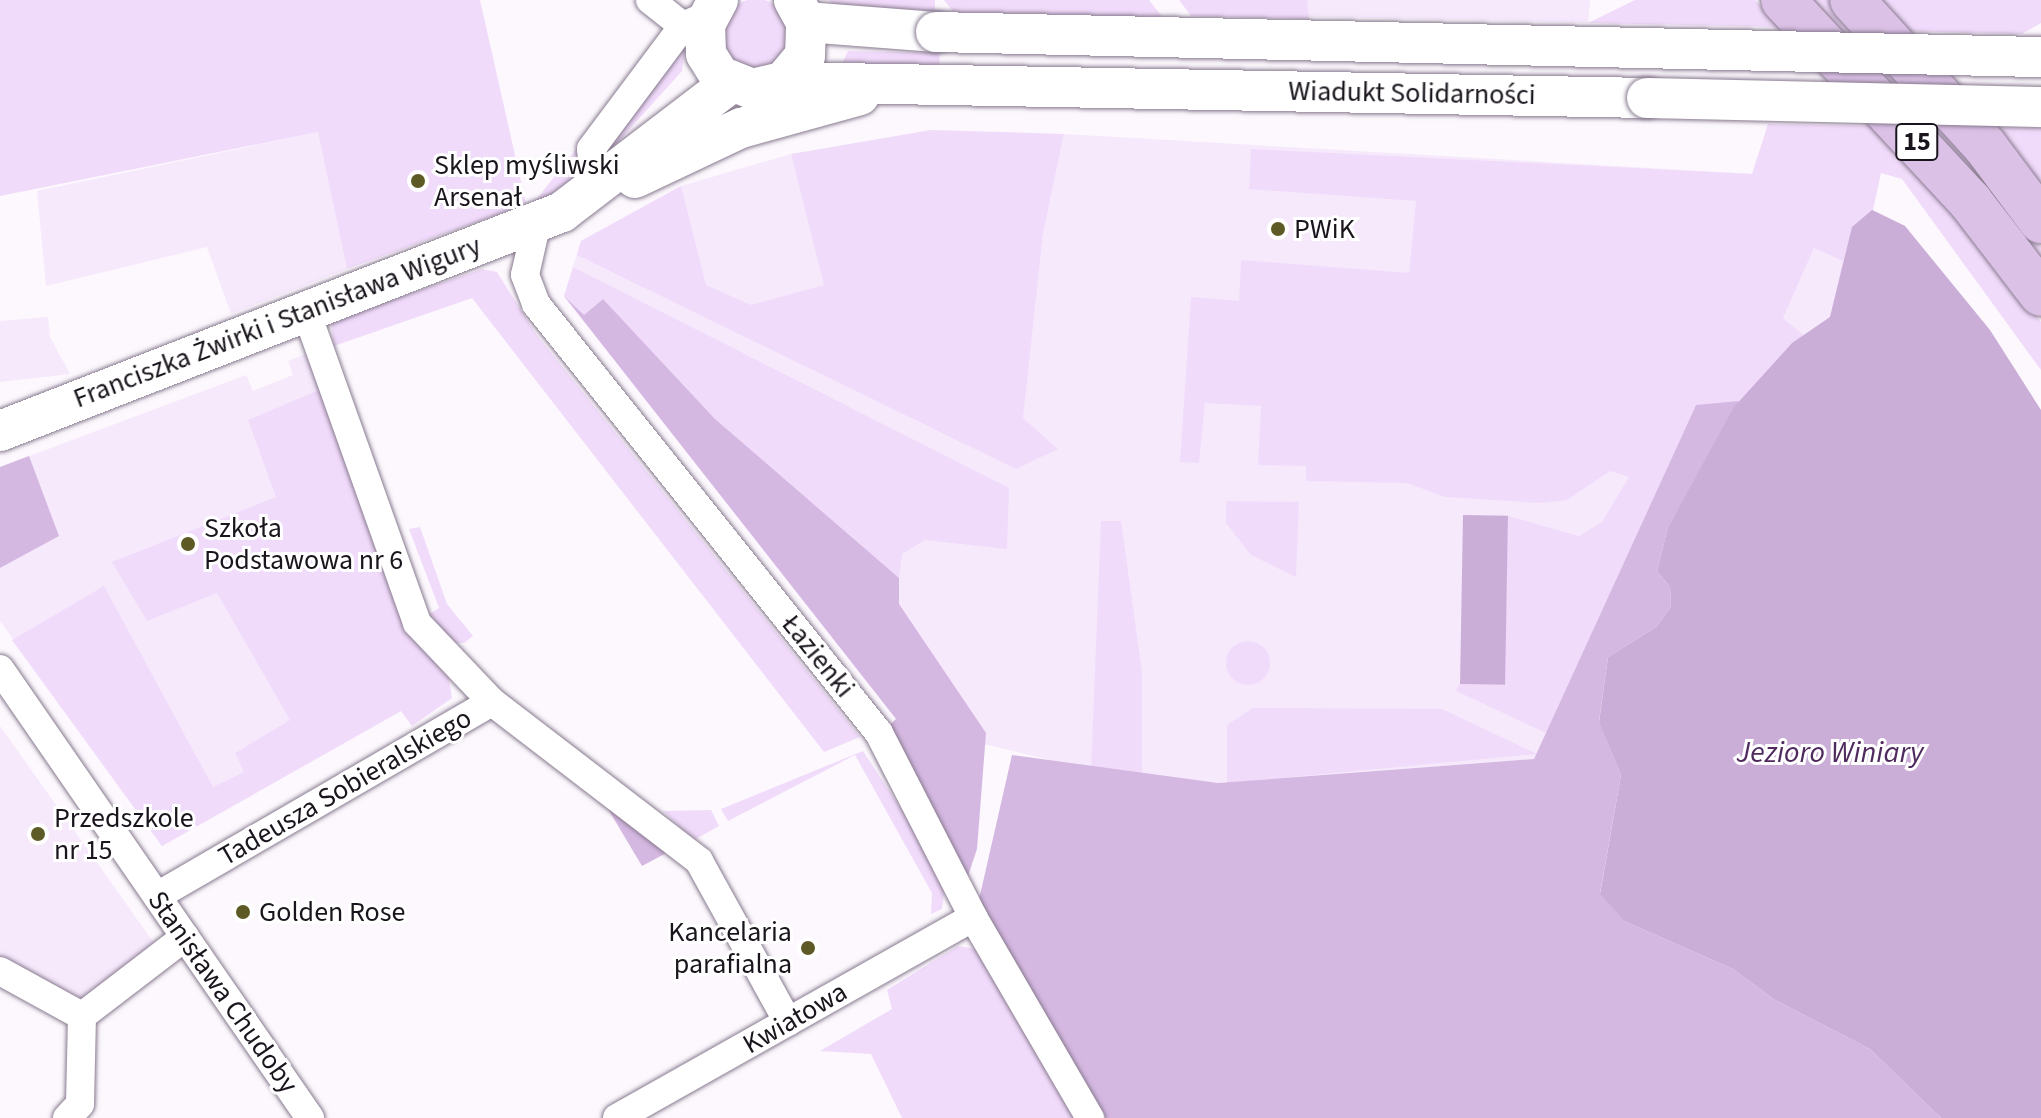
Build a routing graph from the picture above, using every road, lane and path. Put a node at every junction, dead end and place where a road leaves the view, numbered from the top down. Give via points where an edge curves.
1 (650, 0) edge
2 (1783, 0) edge
3 (1852, 0) edge
4 (797, 6) edge
5 (709, 36) edge
6 (2041, 57) edge
7 (783, 82) junction
8 (931, 83) junction
9 (2041, 107) edge
10 (549, 217) junction
11 (2041, 221) edge
12 (2041, 294) edge
13 (306, 311) junction
14 (0, 431) edge
15 (0, 669) edge
16 (492, 702) junction
17 (157, 896) junction
18 (973, 917) junction
19 (185, 937) junction
20 (0, 971) edge
21 (82, 1016) junction
22 (788, 1022) junction
23 (67, 1118) edge
24 (310, 1118) edge
25 (617, 1118) edge
26 (1090, 1118) edge

1 - 5 street
2 - 12 main road, 15 via 1970,201
3 - 11 main road, 15 via 1985,146
4 - 6 street, Wiadukt Solidarności, bridge via 936,32
4 - 7 street via 805,56
5 - 7 street, Wiadukt Solidarności via 763,89
5 - 10 street, Franciszka Żwirki i Stanisława Wigury via 602,182
7 - 8 street, Wiadukt Solidarności
8 - 9 street, Wiadukt Solidarności, bridge
8 - 10 street via 741,128
10 - 13 street, Franciszka Żwirki i Stanisława Wigury
10 - 18 street, Łazienki via 525,275 536,304 879,733
13 - 14 street, Franciszka Żwirki i Stanisława Wigury
13 - 16 street, Tadeusza Sobieralskiego via 417,623
15 - 17 street, Stanisława Chudoby
16 - 17 street, Tadeusza Sobieralskiego
16 - 22 street, Tadeusza Sobieralskiego via 699,861
17 - 19 street, Stanisława Chudoby
18 - 22 street, Kwiatowa
18 - 26 street, Łazienki
19 - 21 street
19 - 24 street, Stanisława Chudoby
20 - 21 street
21 - 23 street via 80,1104
22 - 25 street, Kwiatowa

